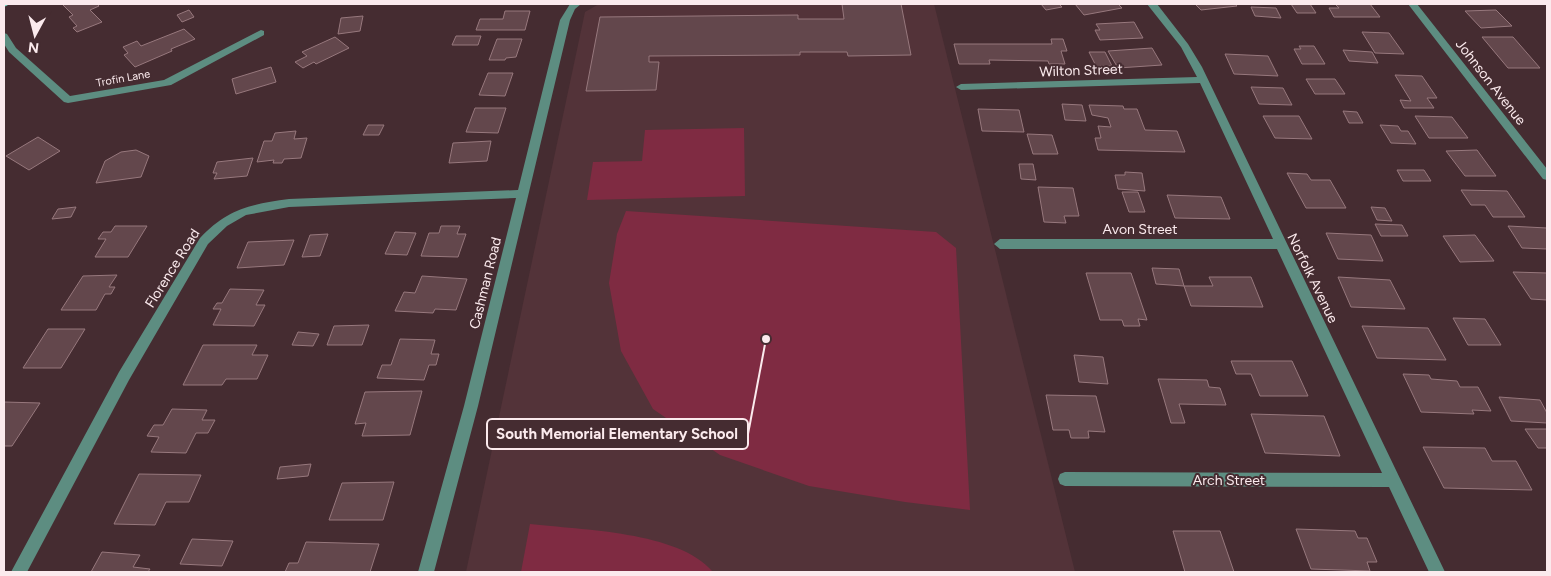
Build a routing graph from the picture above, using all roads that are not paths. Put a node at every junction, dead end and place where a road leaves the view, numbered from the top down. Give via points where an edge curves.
1 (576, 4) edge
2 (1152, 4) edge
3 (1412, 4) edge
4 (261, 33) dead end
5 (4, 36) edge
6 (1202, 80) junction
7 (961, 88) dead end
8 (1547, 176) edge
9 (523, 194) junction
10 (1000, 244) dead end
11 (1280, 244) junction
12 (1065, 479) dead end
13 (1393, 480) junction
14 (19, 572) edge
15 (426, 572) edge
16 (1437, 572) edge

1 - 9 street, Cashman Road via 565,20
2 - 6 street, Norfolk Avenue via 1185,46
3 - 8 street, Johnson Avenue
4 - 5 street, Trofin Lane via 167,83 68,100 12,50
6 - 7 street, Wilton Street
6 - 11 street, Norfolk Avenue
9 - 14 street, Florence Road via 289,203 258,207 219,224 204,240 124,376
9 - 15 street, Cashman Road
10 - 11 street, Avon Street
11 - 13 street, Norfolk Avenue
12 - 13 street, Arch Street
13 - 16 street, Norfolk Avenue

